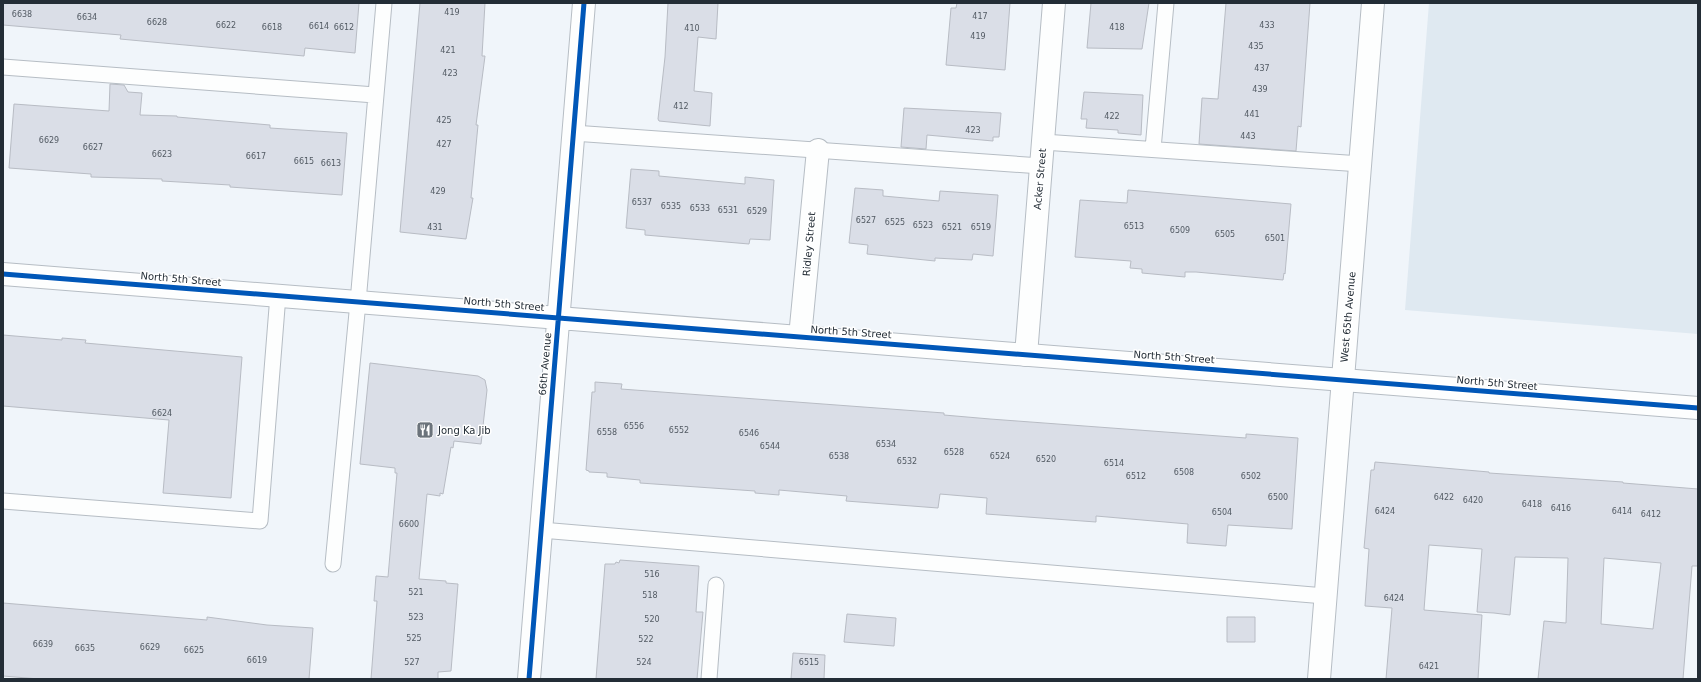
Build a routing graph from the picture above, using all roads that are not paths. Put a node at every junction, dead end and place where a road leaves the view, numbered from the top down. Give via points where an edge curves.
1 (384, 3) edge
2 (584, 3) edge
3 (1054, 3) edge
4 (1166, 3) edge
5 (1373, 3) edge
6 (3, 67) edge
7 (375, 95) junction
8 (573, 133) junction
9 (1043, 142) junction
10 (1153, 149) junction
11 (818, 150) junction
12 (1360, 164) junction
13 (1041, 166) junction
14 (3, 274) edge
15 (278, 295) junction
16 (358, 302) junction
17 (558, 318) junction
18 (800, 337) junction
19 (1026, 355) junction
20 (1343, 380) junction
21 (1698, 408) edge
22 (3, 501) edge
23 (541, 530) junction
24 (333, 564) dead end
25 (716, 585) dead end
26 (1325, 596) junction
27 (529, 679) edge
28 (709, 679) edge
29 (1319, 679) edge

1 - 7 lane
2 - 8 street, 66th Avenue
3 - 9 street, Acker Street
4 - 10 lane
5 - 12 street, West 65th Avenue
6 - 7 lane
7 - 16 lane
8 - 11 lane
8 - 17 street, 66th Avenue
9 - 10 lane
9 - 13 street, Acker Street
10 - 12 lane
11 - 13 lane
11 - 18 street, Ridley Street
12 - 20 street, West 65th Avenue
13 - 19 street, Acker Street
14 - 15 street, North 5th Street
15 - 16 street, North 5th Street
15 - 22 lane via 260,521
16 - 17 street, North 5th Street
16 - 24 lane
17 - 18 street, North 5th Street
17 - 23 street, 66th Avenue
18 - 19 street, North 5th Street
19 - 20 street, North 5th Street
20 - 21 street, North 5th Street
20 - 26 street, West 65th Avenue
23 - 26 lane
23 - 27 street, 66th Avenue
25 - 28 lane
26 - 29 street, West 65th Avenue

